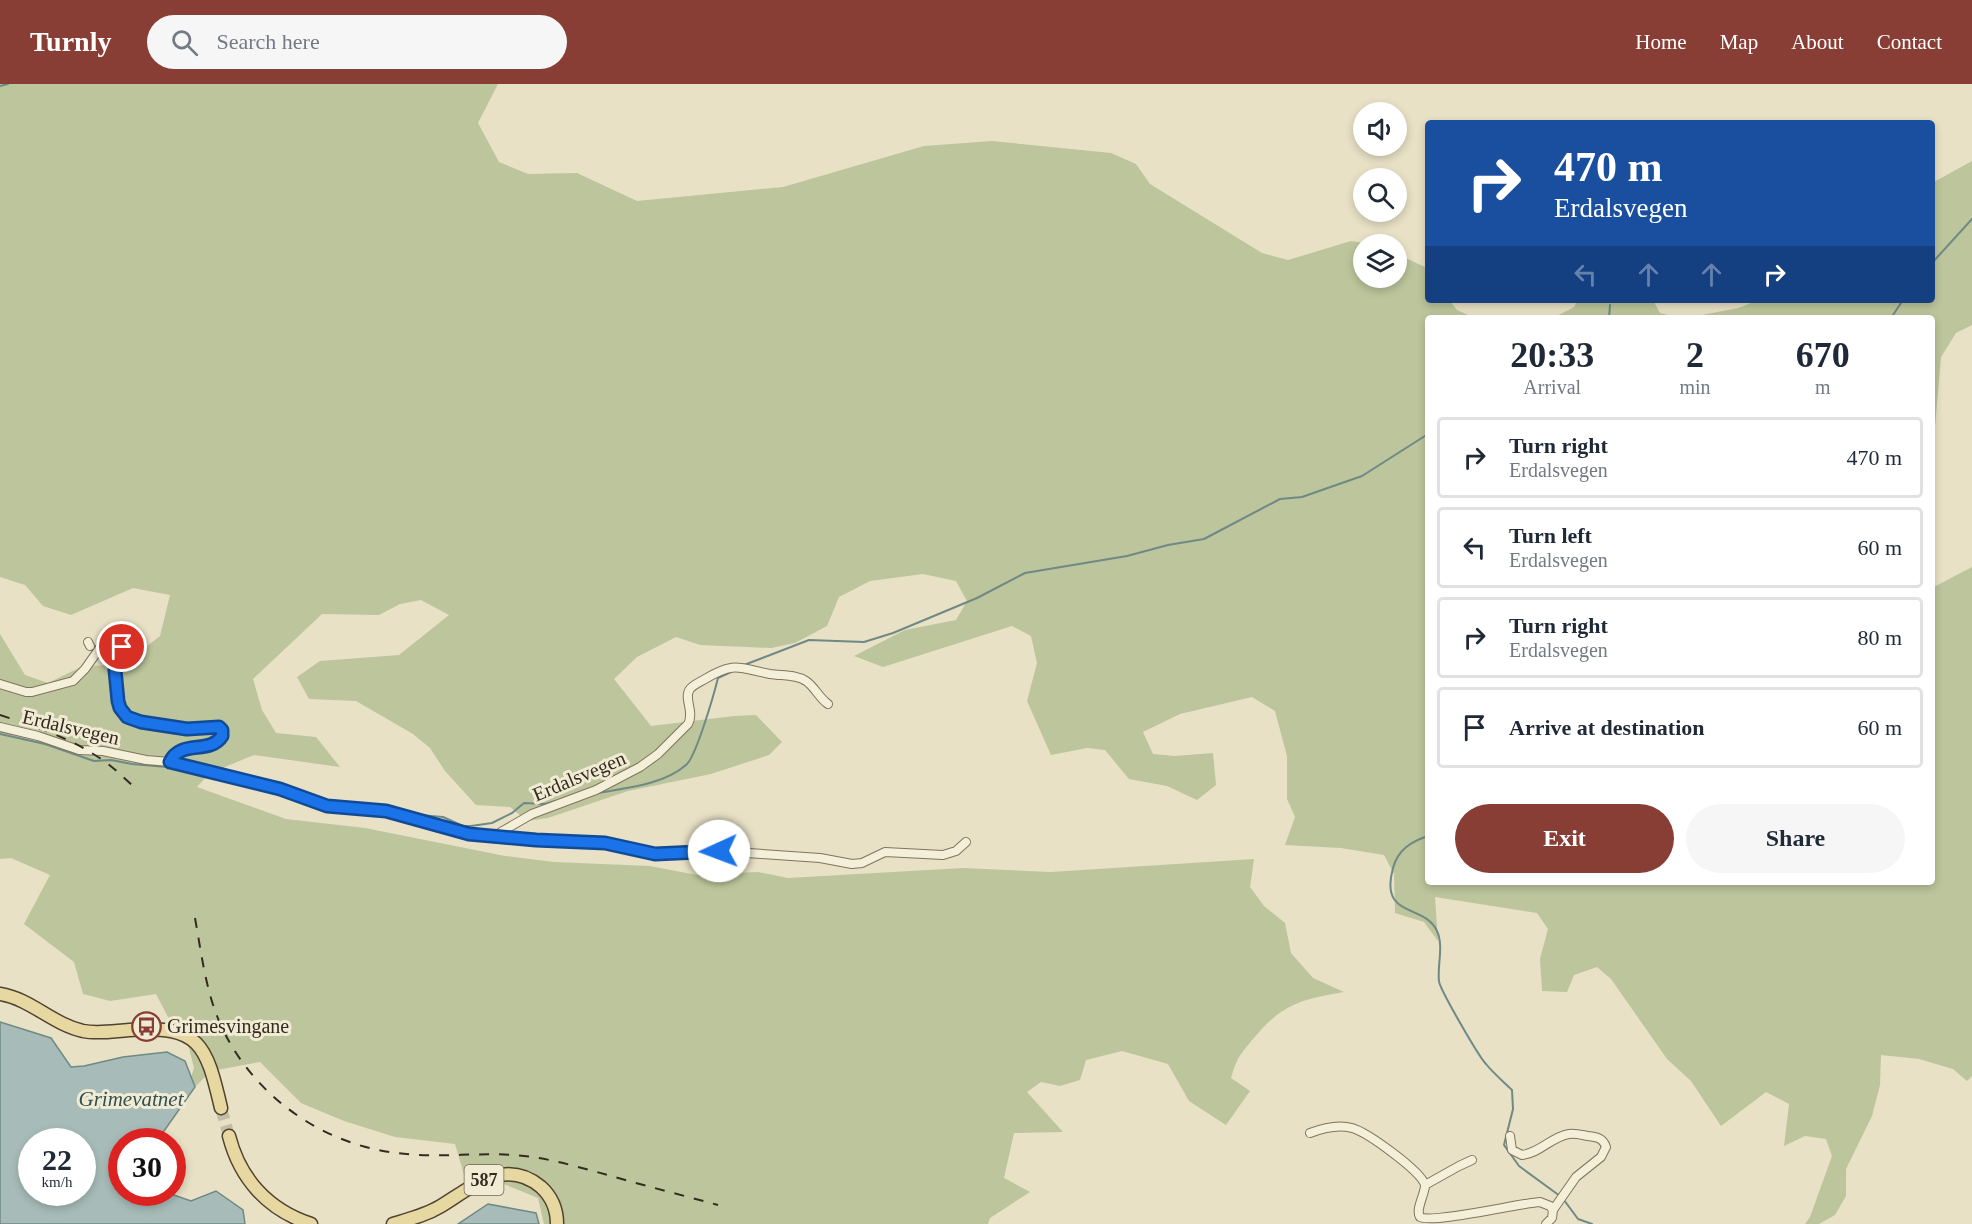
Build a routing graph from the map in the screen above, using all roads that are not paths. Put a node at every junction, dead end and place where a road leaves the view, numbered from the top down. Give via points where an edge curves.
1 (0, 684) edge
2 (828, 704) dead end
3 (0, 727) edge
4 (170, 762) junction
5 (497, 837) junction
6 (966, 842) dead end
7 (0, 994) edge
8 (221, 1108) tunnel mouth
9 (1310, 1133) dead end
10 (229, 1136) tunnel mouth
11 (1510, 1136) dead end
12 (1472, 1160) dead end
13 (1425, 1185) junction
14 (1553, 1210) junction
15 (311, 1224) edge
16 (393, 1224) edge
17 (557, 1224) edge
18 (1546, 1224) edge

1 - 4 street, Erdalsvegen via 26,692 66,684 77,678 109,635 116,634 123,644 115,666 118,701 127,717 141,722 222,730 215,744 183,749
2 - 5 street, Erdalsvegen via 811,685 797,677 743,667 722,669 691,688 687,696 691,717 688,724 646,764 596,790 532,814
3 - 4 street, Erdalsvegen via 79,750
4 - 5 street, Erdalsvegen via 280,789 327,806 386,811 469,834
5 - 6 street, Erdalsvegen via 605,843 655,854 719,851 852,864 885,852 943,855
7 - 8 main road via 22,999 83,1031 160,1029 183,1034 194,1041 211,1065
9 - 13 street via 1323,1127 1359,1131 1414,1171
10 - 15 main road via 238,1163 257,1191 286,1214
11 - 14 street via 1512,1150 1522,1155 1570,1134 1602,1139 1605,1152 1576,1177
12 - 13 street
13 - 14 street via 1419,1215 1425,1221 1483,1217 1534,1203 1545,1203
14 - 18 street
16 - 17 main road, 587 via 426,1214 480,1181 510,1174 543,1188 553,1203

